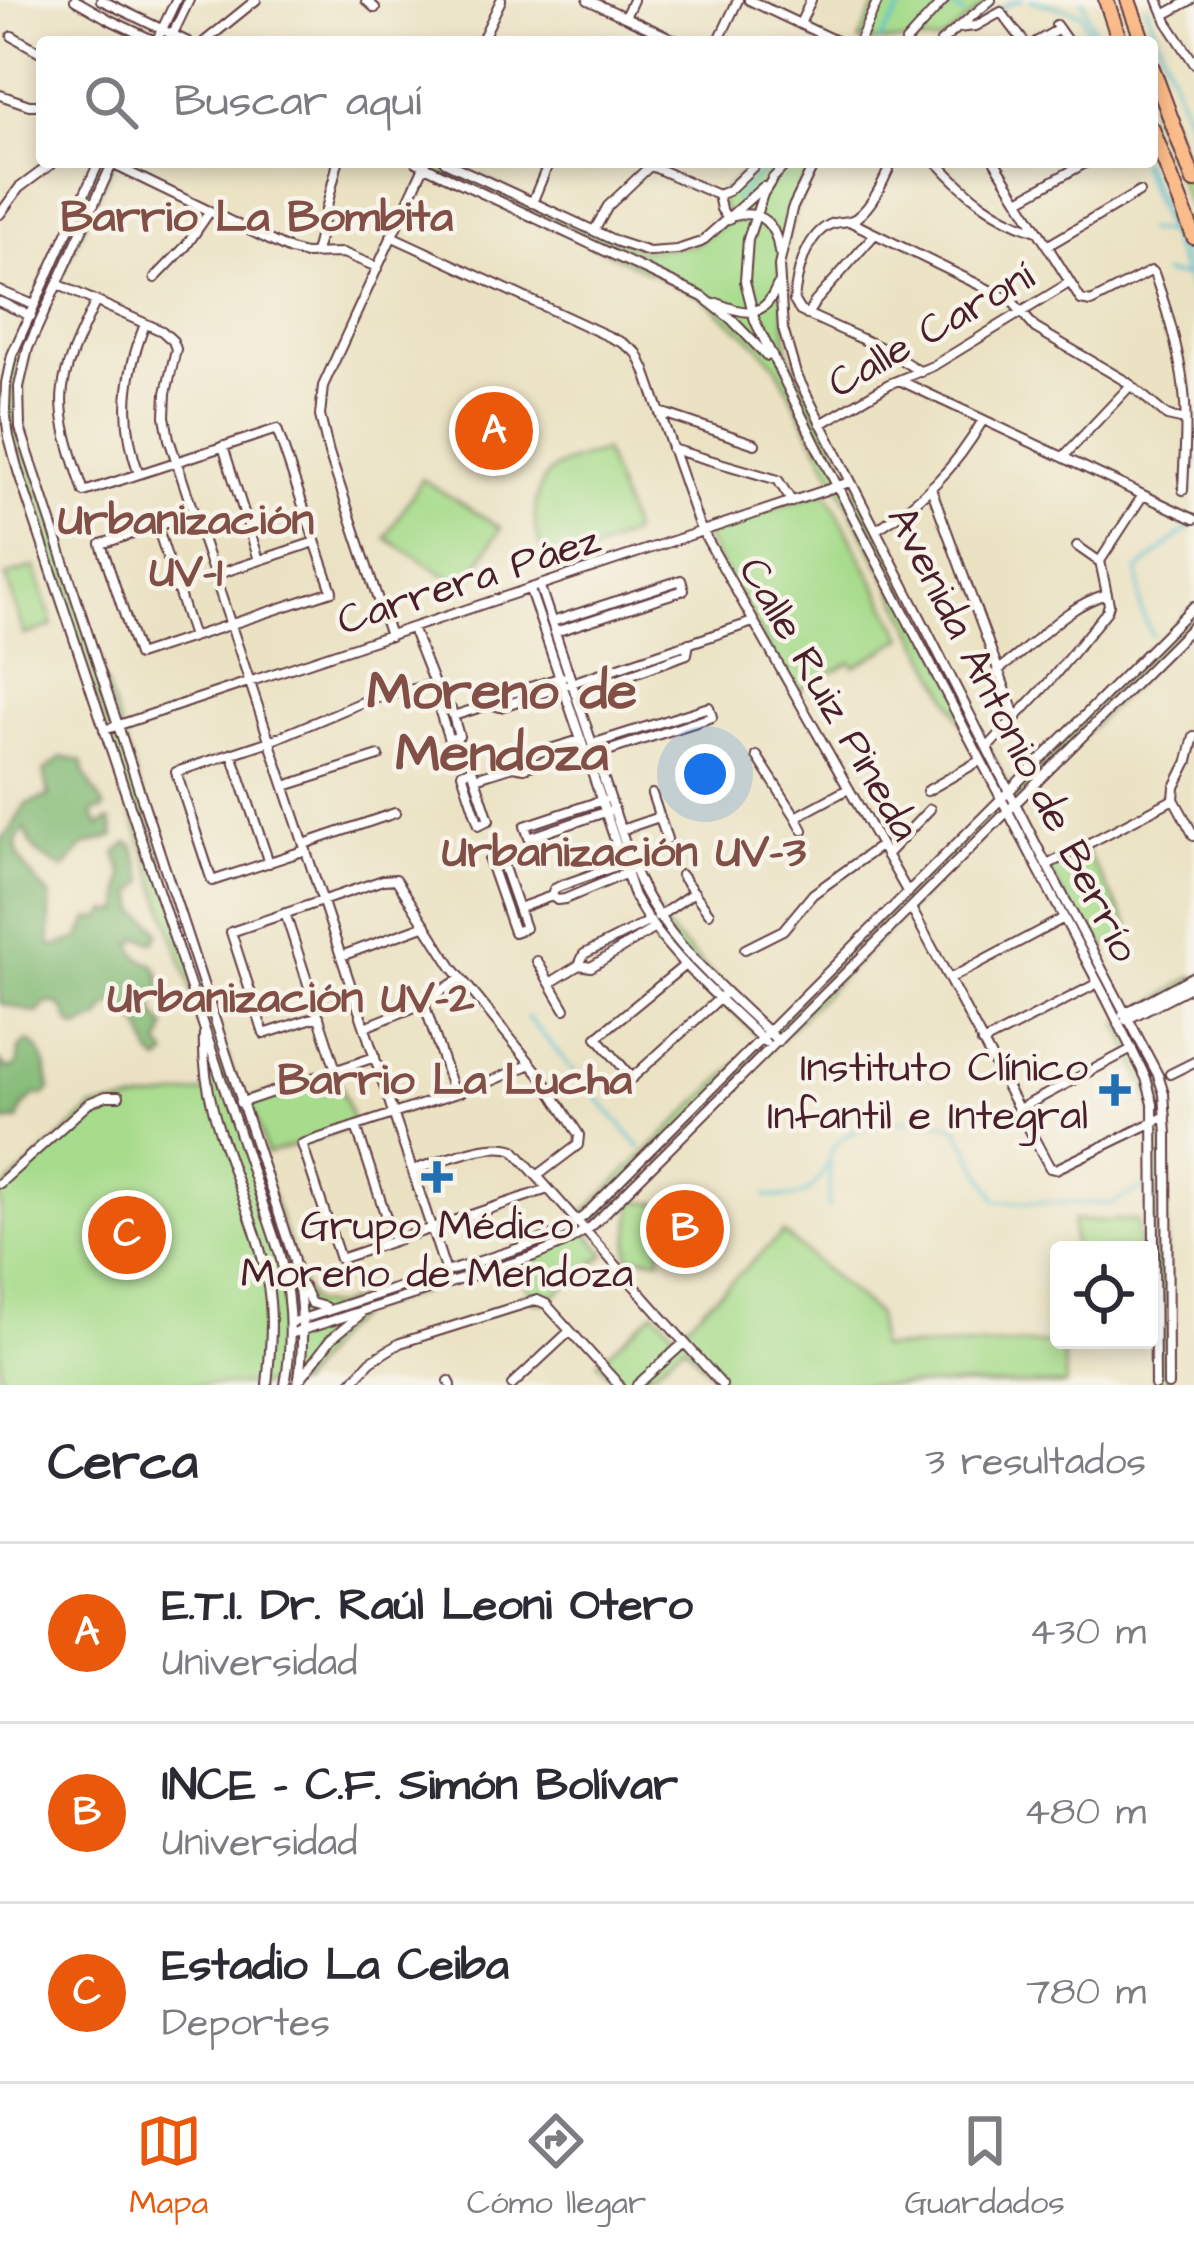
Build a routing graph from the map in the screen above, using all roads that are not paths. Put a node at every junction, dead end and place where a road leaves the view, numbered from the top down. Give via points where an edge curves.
1 (75, 0) edge
2 (101, 0) edge
3 (176, 0) edge
4 (188, 0) edge
5 (256, 0) edge
6 (366, 0) edge
7 (587, 0) edge
8 (633, 0) edge
9 (738, 0) edge
10 (749, 0) edge
11 (811, 0) edge
12 (878, 0) edge
13 (944, 0) edge
14 (991, 0) edge
15 (1106, 0) edge
16 (1128, 0) edge
17 (1158, 0) edge
18 (1191, 0) edge
19 (497, 1) edge
20 (374, 8) dead end
21 (1164, 15) junction
22 (625, 17) junction
23 (800, 24) junction
24 (957, 28) junction
25 (161, 30) junction
26 (12, 35) dead end
27 (144, 36) edge
28 (158, 36) edge
29 (168, 36) edge
30 (172, 36) edge
31 (211, 36) edge
32 (484, 36) edge
33 (666, 36) edge
34 (721, 36) edge
35 (825, 36) edge
36 (862, 36) edge
37 (911, 36) edge
38 (948, 36) edge
39 (1019, 36) edge
40 (1118, 36) edge
41 (1141, 36) edge
42 (36, 49) edge
43 (1194, 63) edge
44 (1158, 84) edge
45 (0, 95) edge
46 (36, 105) edge
47 (1158, 144) edge
48 (46, 168) edge
49 (96, 168) edge
50 (110, 168) edge
51 (122, 168) edge
52 (336, 168) edge
53 (420, 168) edge
54 (432, 168) edge
55 (458, 168) edge
56 (546, 168) edge
57 (650, 168) edge
58 (660, 168) edge
59 (752, 168) edge
60 (782, 168) edge
61 (812, 168) edge
62 (889, 168) edge
63 (943, 168) edge
64 (999, 168) edge
65 (1076, 168) edge
66 (773, 178) junction
67 (1194, 182) edge
68 (1139, 192) dead end
69 (718, 195) junction
70 (1018, 200) junction
71 (5, 201) edge
72 (532, 202) junction
73 (210, 211) junction
74 (0, 214) edge
75 (754, 214) junction
76 (731, 219) junction
77 (850, 222) junction
78 (1037, 230) junction
79 (594, 231) junction
80 (875, 234) junction
81 (391, 236) junction
82 (1194, 237) edge
83 (1047, 246) junction
84 (315, 254) junction
85 (780, 259) junction
86 (377, 267) junction
87 (154, 278) dead end
88 (779, 278) junction
89 (1069, 283) junction
90 (57, 284) junction
91 (0, 291) edge
92 (703, 297) junction
93 (96, 301) junction
94 (794, 301) junction
95 (0, 302) edge
96 (780, 302) junction
97 (34, 305) junction
98 (752, 312) junction
99 (1022, 312) junction
100 (29, 315) junction
101 (807, 315) junction
102 (40, 320) junction
103 (146, 324) junction
104 (776, 366) junction
105 (921, 372) junction
106 (899, 380) junction
107 (1131, 385) junction
108 (659, 412) junction
109 (983, 420) junction
110 (1185, 420) junction
111 (820, 424) junction
112 (755, 444) dead end
113 (223, 446) junction
114 (671, 449) junction
115 (1063, 457) junction
116 (176, 461) junction
117 (139, 474) junction
118 (850, 482) junction
119 (838, 487) junction
120 (931, 488) junction
121 (1183, 490) dead end
122 (1143, 495) junction
123 (792, 502) junction
124 (195, 514) junction
125 (1194, 519) edge
126 (157, 526) junction
127 (876, 530) junction
128 (702, 532) junction
129 (315, 542) junction
130 (1077, 546) dead end
131 (259, 560) junction
132 (1100, 562) junction
133 (215, 575) junction
134 (535, 588) junction
135 (1107, 594) junction
136 (1194, 606) edge
137 (752, 622) junction
138 (231, 624) junction
139 (1194, 625) edge
140 (553, 627) junction
141 (412, 628) junction
142 (390, 636) junction
143 (194, 637) junction
144 (998, 670) junction
145 (1120, 680) junction
146 (250, 682) junction
147 (568, 684) junction
148 (1129, 690) junction
149 (453, 716) dead end
150 (1016, 718) junction
151 (117, 726) junction
152 (104, 730) junction
153 (1194, 736) edge
154 (270, 741) junction
155 (585, 744) junction
156 (988, 747) junction
157 (232, 754) junction
158 (596, 755) junction
159 (757, 756) dead end
160 (379, 757) dead end
161 (981, 760) junction
162 (1001, 773) junction
163 (1026, 776) junction
164 (475, 778) junction
165 (285, 786) junction
166 (848, 789) junction
167 (927, 791) dead end
168 (1010, 791) junction
169 (652, 794) dead end
170 (605, 799) junction
171 (1174, 799) junction
172 (1002, 800) junction
173 (1016, 802) junction
174 (930, 808) dead end
175 (609, 810) junction
176 (1007, 811) junction
177 (395, 813) dead end
178 (659, 817) junction
179 (796, 817) junction
180 (994, 824) junction
181 (620, 830) junction
182 (803, 830) dead end
183 (1017, 830) junction
184 (1194, 836) edge
185 (667, 839) dead end
186 (880, 846) junction
187 (305, 847) junction
188 (886, 856) junction
189 (269, 862) junction
190 (1047, 865) junction
191 (627, 867) junction
192 (682, 875) dead end
193 (694, 892) junction
194 (906, 895) junction
195 (323, 900) junction
196 (910, 907) junction
197 (518, 908) junction
198 (285, 913) junction
199 (709, 914) dead end
200 (1069, 916) junction
201 (653, 923) junction
202 (426, 925) junction
203 (745, 949) dead end
204 (341, 956) junction
205 (689, 961) junction
206 (537, 962) dead end
207 (461, 978) junction
208 (949, 979) junction
209 (1194, 980) edge
210 (550, 983) junction
211 (1098, 983) junction
212 (724, 995) junction
213 (424, 1003) junction
214 (565, 1010) dead end
215 (319, 1016) junction
216 (1123, 1018) junction
217 (204, 1027) junction
218 (365, 1027) junction
219 (766, 1036) junction
220 (982, 1043) junction
221 (774, 1044) junction
222 (1132, 1048) junction
223 (375, 1057) junction
224 (1194, 1062) edge
225 (531, 1064) junction
226 (336, 1070) junction
227 (1170, 1074) dead end
228 (454, 1094) junction
229 (119, 1096) dead end
230 (243, 1102) junction
231 (230, 1106) junction
232 (1017, 1110) junction
233 (394, 1113) junction
234 (1166, 1116) junction
235 (1154, 1122) junction
236 (356, 1126) junction
237 (218, 1127) junction
238 (413, 1169) junction
239 (537, 1176) junction
240 (0, 1184) edge
241 (548, 1189) junction
242 (577, 1222) junction
243 (433, 1228) junction
244 (585, 1231) junction
245 (394, 1241) junction
246 (295, 1264) junction
247 (446, 1271) junction
248 (450, 1283) junction
249 (332, 1307) junction
250 (368, 1309) junction
251 (302, 1318) junction
252 (290, 1328) junction
253 (302, 1330) junction
254 (570, 1331) junction
255 (684, 1343) junction
256 (351, 1384) edge
257 (515, 1384) edge
258 (267, 1385) edge
259 (285, 1385) edge
260 (298, 1385) edge
261 (619, 1385) edge
262 (637, 1385) edge
263 (722, 1385) edge
264 (1155, 1385) edge
265 (1168, 1385) edge

1 - 27 street
2 - 25 street
3 - 25 street
4 - 30 street
5 - 31 street
6 - 20 street
7 - 22 street
8 - 22 street
9 - 34 street
10 - 23 street
11 - 23 street
12 - 36 street
13 - 37 street
14 - 24 street
15 - 40 highway
16 - 41 highway
17 - 21 street
18 - 21 street
19 - 32 street
21 - 43 street
22 - 33 street
23 - 35 street
24 - 38 street
24 - 39 street via 1001,12
25 - 28 street
25 - 29 street
26 - 42 street
44 - 67 highway
45 - 46 street
47 - 82 highway
48 - 71 street
49 - 97 street
50 - 90 street
51 - 73 street
52 - 84 street
53 - 81 street
54 - 92 street
55 - 72 street
56 - 72 street
57 - 79 street via 608,206
58 - 69 street
59 - 69 street
60 - 66 street
61 - 85 street, Avenida Antonio de Berrío
62 - 77 street
63 - 78 street via 978,203
64 - 70 street
65 - 70 street
66 - 75 street
66 - 76 street
68 - 83 street
69 - 76 street
70 - 78 street
71 - 74 street
72 - 79 street
73 - 84 street
73 - 87 street
75 - 76 street
75 - 85 street via 773,229
75 - 98 street via 745,270
76 - 79 street via 701,242 668,252
77 - 80 street
77 - 94 street via 826,226 810,246
78 - 83 street
80 - 99 street
80 - 101 street
81 - 86 street
81 - 108 street, Calle Ruiz Pineda via 632,348
83 - 89 street
84 - 86 street via 343,253
85 - 88 street, Avenida Antonio de Berrío
86 - 142 street via 328,371 320,416
88 - 96 street, Avenida Antonio de Berrío
88 - 98 street via 768,303
89 - 99 street, Calle Caroní
89 - 110 street via 1091,302 1154,273
90 - 93 street
90 - 102 street
91 - 97 street
92 - 98 street
92 - 104 street
93 - 103 street
93 - 117 street via 67,365 62,421 84,492
94 - 96 street
94 - 101 street
95 - 100 street
96 - 111 street, Avenida Antonio de Berrío via 788,352
97 - 100 street
98 - 104 street
99 - 105 street, Calle Caroní
99 - 107 street via 1035,328
100 - 102 street
100 - 152 street via 9,368 9,437
101 - 105 street
102 - 151 street via 20,374 20,428
103 - 116 street via 176,349 165,416
103 - 117 street via 126,397
104 - 119 street, Avenida Antonio de Berrío
105 - 106 street, Calle Caroní
106 - 109 street
106 - 111 street, Calle Caroní
107 - 110 street via 1166,416
107 - 115 street
108 - 112 street
108 - 114 street, Calle Ruiz Pineda
109 - 115 street
109 - 120 street
110 - 121 street
111 - 118 street, Avenida Antonio de Berrío
113 - 116 street
113 - 129 street via 277,429
113 - 131 street
114 - 123 street via 778,480
114 - 128 street, Calle Ruiz Pineda
115 - 122 street
116 - 117 street
116 - 124 street
118 - 119 street, Carrera Páez
118 - 127 street, Avenida Antonio de Berrío
119 - 123 street, Carrera Páez
119 - 161 street, Avenida Antonio de Berrío
120 - 127 street
120 - 144 street
122 - 125 street
122 - 132 street
123 - 128 street, Carrera Páez
124 - 126 street
124 - 133 street
126 - 143 street
126 - 143 street via 101,544 138,655
127 - 156 street, Avenida Antonio de Berrío
128 - 134 street, Carrera Páez
128 - 137 street, Calle Ruiz Pineda
129 - 131 street
129 - 138 street via 332,591
130 - 132 street
131 - 133 street
132 - 135 street
133 - 138 street
134 - 140 street
134 - 141 street, Carrera Páez
134 - 147 street
135 - 144 street via 1063,615
135 - 150 street via 1107,611
136 - 145 street
137 - 147 street via 689,643 687,654
137 - 166 street, Calle Ruiz Pineda
138 - 143 street
138 - 146 street
139 - 148 street
140 - 140 street via 684,590 681,580
140 - 147 street
141 - 142 street, Carrera Páez
141 - 154 street via 434,684 365,701
142 - 146 street, Carrera Páez
144 - 150 street
145 - 148 street
145 - 163 street
146 - 151 street, Carrera Páez
146 - 154 street
147 - 149 street
147 - 155 street
148 - 173 street
150 - 156 street
151 - 152 street, Carrera Páez
151 - 230 street
152 - 217 street
153 - 171 street
154 - 157 street
154 - 165 street
155 - 158 street
155 - 158 street via 709,707 712,717
155 - 164 street
155 - 170 street
156 - 162 street, Avenida Antonio de Berrío
157 - 189 street
157 - 189 street via 176,772 212,881
158 - 170 street
159 - 179 street
160 - 165 street
161 - 167 street
161 - 172 street, Avenida Antonio de Berrío
162 - 163 street
162 - 168 street, Avenida Antonio de Berrío
163 - 168 street
164 - 164 street via 472,769 462,772 479,825 489,820
165 - 187 street
166 - 179 street
166 - 186 street, Calle Ruiz Pineda
168 - 172 street
168 - 173 street, Avenida Antonio de Berrío
169 - 178 street
170 - 175 street
170 - 175 street via 525,826 529,838
171 - 184 street
171 - 190 street
172 - 176 street, Avenida Antonio de Berrío
172 - 194 street
173 - 176 street
173 - 190 street, Avenida Antonio de Berrío
174 - 188 street
175 - 181 street
175 - 191 street
176 - 180 street
176 - 183 street, Avenida Antonio de Berrío
177 - 187 street
178 - 181 street
178 - 185 street
179 - 182 street
180 - 183 street
180 - 196 street
181 - 191 street
183 - 200 street, Avenida Antonio de Berrío
186 - 188 street, Calle Ruiz Pineda
186 - 203 street via 813,894 782,930
187 - 189 street
187 - 195 street
188 - 194 street, Calle Ruiz Pineda
190 - 200 street, Avenida Antonio de Berrío
191 - 197 street via 565,899
191 - 201 street
192 - 193 street
193 - 199 street
193 - 201 street
194 - 196 street, Calle Ruiz Pineda
194 - 219 street
195 - 198 street
195 - 202 street via 396,879
195 - 204 street
196 - 208 street, Calle Ruiz Pineda
196 - 221 street
197 - 197 street via 500,856 489,860 514,932 525,928
198 - 215 street
198 - 215 street via 230,932 265,1034
200 - 208 street
200 - 211 street, Avenida Antonio de Berrío
200 - 216 street, Avenida Antonio de Berrío
201 - 205 street
201 - 210 street via 584,954
202 - 204 street
202 - 207 street
204 - 218 street
205 - 212 street
205 - 212 street via 597,1038 634,1078
206 - 210 street
207 - 213 street
207 - 225 street
208 - 220 street, Calle Ruiz Pineda
209 - 216 street
210 - 214 street
211 - 216 street, Avenida Antonio de Berrío
211 - 220 street
212 - 219 street
213 - 218 street
213 - 228 street
215 - 226 street
216 - 222 street, Avenida Antonio de Berrío
216 - 234 street, Avenida Antonio de Berrío via 1158,1075
217 - 231 street
217 - 237 street
218 - 223 street
219 - 221 street
219 - 242 street
220 - 232 street, Calle Ruiz Pineda
221 - 244 street
222 - 232 street
222 - 235 street, Avenida Antonio de Berrío
223 - 226 street
223 - 233 street
224 - 227 street
225 - 228 street
225 - 239 street via 580,1139
226 - 230 street
228 - 233 street
229 - 240 street via 89,1102
230 - 231 street
230 - 246 street
231 - 237 street
231 - 252 street via 282,1265
232 - 235 street, Calle Ruiz Pineda via 1053,1170
233 - 236 street
233 - 238 street
234 - 235 street
234 - 265 street, Avenida Antonio de Berrío
235 - 264 street, Avenida Antonio de Berrío
236 - 245 street
236 - 245 street via 302,1144 340,1259
237 - 258 street via 268,1287
238 - 239 street via 509,1148
238 - 243 street
239 - 241 street
241 - 242 street
241 - 243 street
242 - 244 street
242 - 247 street
243 - 245 street
243 - 247 street
244 - 248 street
244 - 255 street
246 - 249 street via 311,1303
246 - 251 street
247 - 248 street
247 - 249 street
248 - 250 street
249 - 251 street
250 - 253 street
250 - 260 street via 332,1339
251 - 252 street
251 - 253 street
252 - 253 street
252 - 259 street
253 - 260 street
254 - 256 street via 540,1301 400,1343
254 - 257 street
254 - 261 street
255 - 262 street
255 - 263 street

